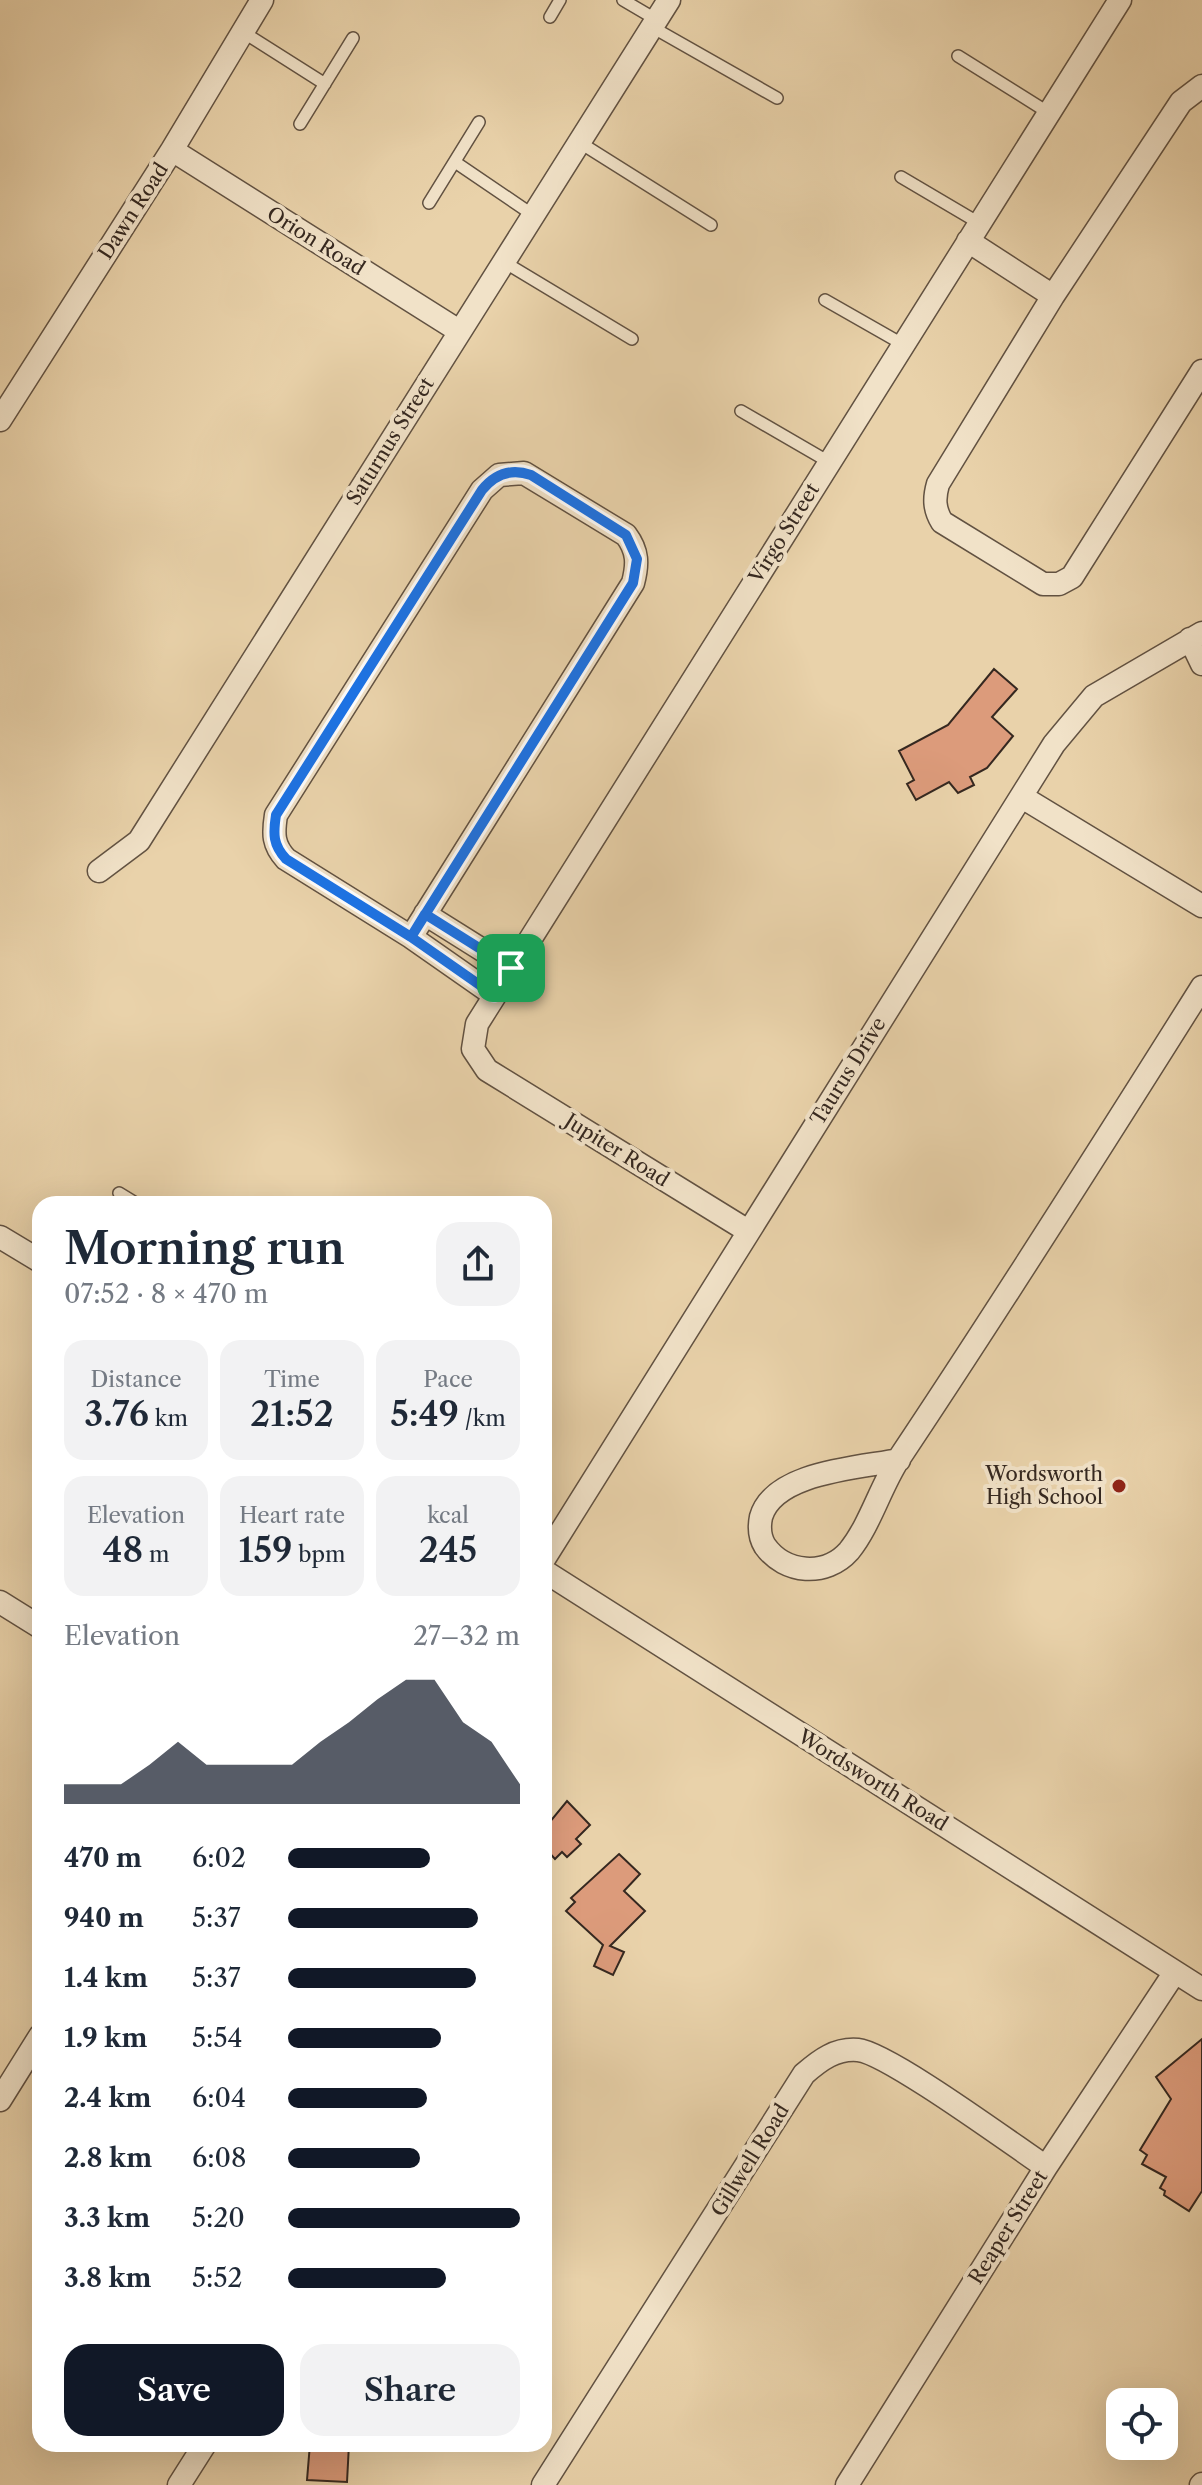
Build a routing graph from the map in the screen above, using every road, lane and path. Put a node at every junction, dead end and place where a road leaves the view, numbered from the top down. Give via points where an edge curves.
1 (262, 0) edge
2 (560, 0) edge
3 (623, 0) edge
4 (669, 0) edge
5 (1120, 0) edge
6 (550, 17) dead end
7 (654, 24) junction
8 (243, 32) junction
9 (353, 38) dead end
10 (958, 56) dead end
11 (325, 84) junction
12 (1202, 86) edge
13 (777, 98) dead end
14 (1049, 113) junction
15 (479, 122) dead end
16 (300, 124) dead end
17 (579, 142) junction
18 (172, 150) junction
19 (455, 162) junction
20 (901, 177) dead end
21 (429, 203) dead end
22 (533, 215) junction
23 (711, 225) dead end
24 (974, 232) junction
25 (504, 262) junction
26 (1053, 296) junction
27 (825, 300) dead end
28 (459, 331) junction
29 (632, 339) dead end
30 (904, 345) junction
31 (1202, 371) edge
32 (741, 411) dead end
33 (0, 420) edge
34 (829, 462) junction
35 (1196, 636) edge
36 (1202, 664) edge
37 (1022, 797) junction
38 (99, 871) dead end
39 (1202, 906) edge
40 (425, 914) junction
41 (411, 937) junction
42 (511, 968) junction
43 (1202, 987) edge
44 (494, 995) junction
45 (487, 1070) joint
46 (119, 1193) dead end
47 (124, 1196) edge
48 (748, 1231) junction
49 (0, 1237) edge
50 (32, 1256) edge
51 (899, 1460) junction
52 (552, 1546) edge
53 (552, 1576) edge
54 (0, 1602) edge
55 (32, 1622) edge
56 (1175, 1972) junction
57 (1202, 1989) edge
58 (32, 2049) edge
59 (0, 2100) edge
60 (1046, 2167) junction
61 (200, 2452) edge
62 (179, 2485) edge
63 (543, 2485) edge
64 (847, 2485) edge

1 - 8 street, Dawn Road
2 - 6 lane
3 - 7 lane
4 - 7 street, Saturnus Street
5 - 14 street, Virgo Street
7 - 13 lane
7 - 17 street, Saturnus Street
8 - 11 lane
8 - 18 street, Dawn Road
9 - 11 lane
10 - 14 lane
11 - 16 lane
12 - 26 street via 1181,102
14 - 24 street, Virgo Street
15 - 19 lane
17 - 22 street, Saturnus Street
17 - 23 lane
18 - 28 street, Orion Road
18 - 33 street, Dawn Road
19 - 21 lane
19 - 22 lane
20 - 24 lane
22 - 25 street, Saturnus Street
24 - 26 street
24 - 30 street, Virgo Street
25 - 28 street, Saturnus Street
25 - 29 lane
26 - 31 street via 938,484 935,501 942,522 1043,584 1072,577
27 - 30 lane
28 - 38 street, Saturnus Street via 139,841
30 - 34 street, Virgo Street
32 - 34 lane
34 - 42 street, Virgo Street
35 - 36 street
35 - 37 street, Taurus Drive via 1094,696 1054,744
37 - 39 street
37 - 48 street, Taurus Drive
40 - 41 street
40 - 41 street via 633,583 637,568 626,535 524,473 499,475 482,490 276,815 275,846 286,859
40 - 42 street
41 - 44 street
42 - 44 street, Virgo Street
43 - 51 street
44 - 45 street, Virgo Street via 473,1038 479,1062
45 - 48 street, Jupiter Road
46 - 47 lane
48 - 52 street, Taurus Drive
49 - 50 street
51 - 51 street via 849,1551 830,1565 812,1571 792,1565 763,1543 759,1526 765,1504 779,1491 800,1481
53 - 56 street, Wordsworth Road
54 - 55 street
56 - 57 street, Wordsworth Road
56 - 60 street, Reaper Street
58 - 59 street
60 - 63 street, Gillwell Road via 881,2057 848,2050 818,2061 804,2074
60 - 64 street, Reaper Street
61 - 62 street

